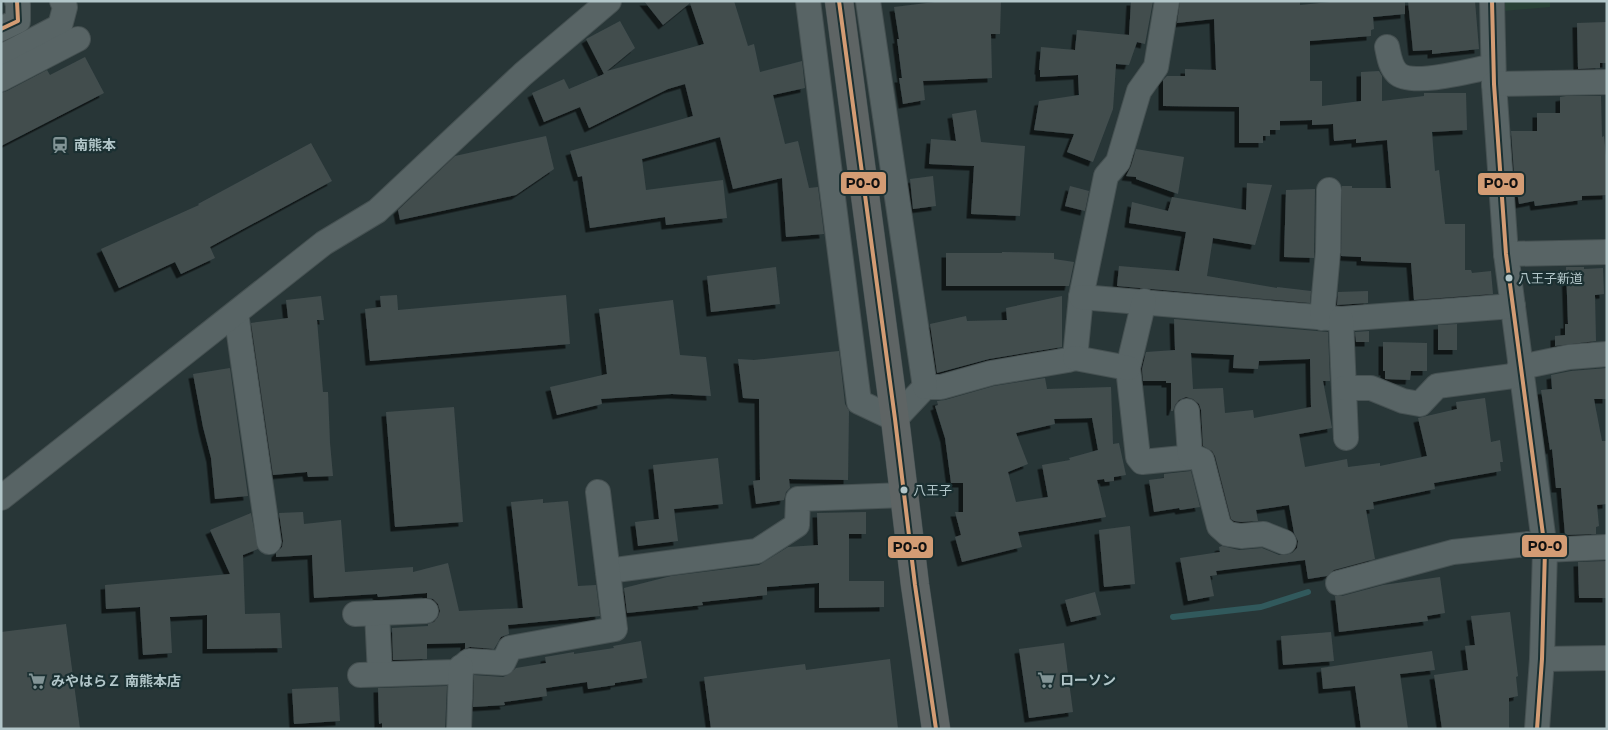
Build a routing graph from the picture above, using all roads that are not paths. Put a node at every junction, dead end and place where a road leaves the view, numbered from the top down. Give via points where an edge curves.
1 (62, 1) edge
2 (609, 1) edge
3 (808, 1) edge
4 (839, 1) edge
5 (868, 1) edge
6 (1166, 1) edge
7 (1492, 1) edge
8 (78, 39) dead end
9 (1387, 47) dead end
10 (1, 57) edge
11 (1493, 75) junction
12 (1, 79) edge
13 (1607, 82) edge
14 (1329, 190) dead end
15 (1607, 252) edge
16 (1506, 254) junction
17 (1081, 297) junction
18 (1144, 301) junction
19 (1513, 306) junction
20 (236, 313) junction
21 (1332, 318) junction
22 (1607, 354) edge
23 (1075, 358) junction
24 (1521, 367) junction
25 (1128, 368) junction
26 (925, 387) junction
27 (1344, 388) junction
28 (1187, 411) dead end
29 (896, 419) junction
30 (1346, 438) dead end
31 (1192, 457) junction
32 (598, 492) dead end
33 (905, 495) junction
34 (1, 498) edge
35 (269, 542) dead end
36 (1284, 542) dead end
37 (1607, 547) edge
38 (1545, 550) junction
39 (608, 571) junction
40 (1338, 584) dead end
41 (426, 611) dead end
42 (1607, 658) edge
43 (1542, 660) junction
44 (461, 667) junction
45 (459, 729) edge
46 (936, 729) edge
47 (1537, 729) edge

1 - 10 street via 65,8 60,26
2 - 20 street via 523,74 376,211 324,243
3 - 29 street via 860,402
4 - 29 highway
5 - 26 street
6 - 17 street via 1156,67 1139,91 1118,162 1106,176
7 - 11 street
8 - 12 street via 33,73
9 - 11 street via 1390,62 1398,74 1409,78
11 - 13 street
11 - 16 street
14 - 21 street
15 - 16 street
16 - 19 street
17 - 18 street
17 - 23 street
18 - 21 street
18 - 25 street
19 - 21 street
19 - 24 street
20 - 34 street
20 - 35 street
21 - 27 street
22 - 24 street via 1569,357
23 - 25 street
23 - 26 street via 990,373 941,387
24 - 27 street via 1513,376 1438,386 1420,404 1370,388
24 - 38 street
25 - 31 street via 1140,460
26 - 29 street
27 - 30 street
28 - 31 street
29 - 33 highway
31 - 36 street via 1202,460 1220,526 1228,534 1264,534
32 - 39 street
33 - 39 street via 798,499 797,525 756,551
33 - 46 highway
37 - 38 street
38 - 40 street via 1528,544 1453,552
38 - 43 street
39 - 44 street via 615,629 510,648 503,663 469,661
41 - 44 street via 366,614 370,674 456,672
42 - 43 street
43 - 47 street
44 - 45 street

